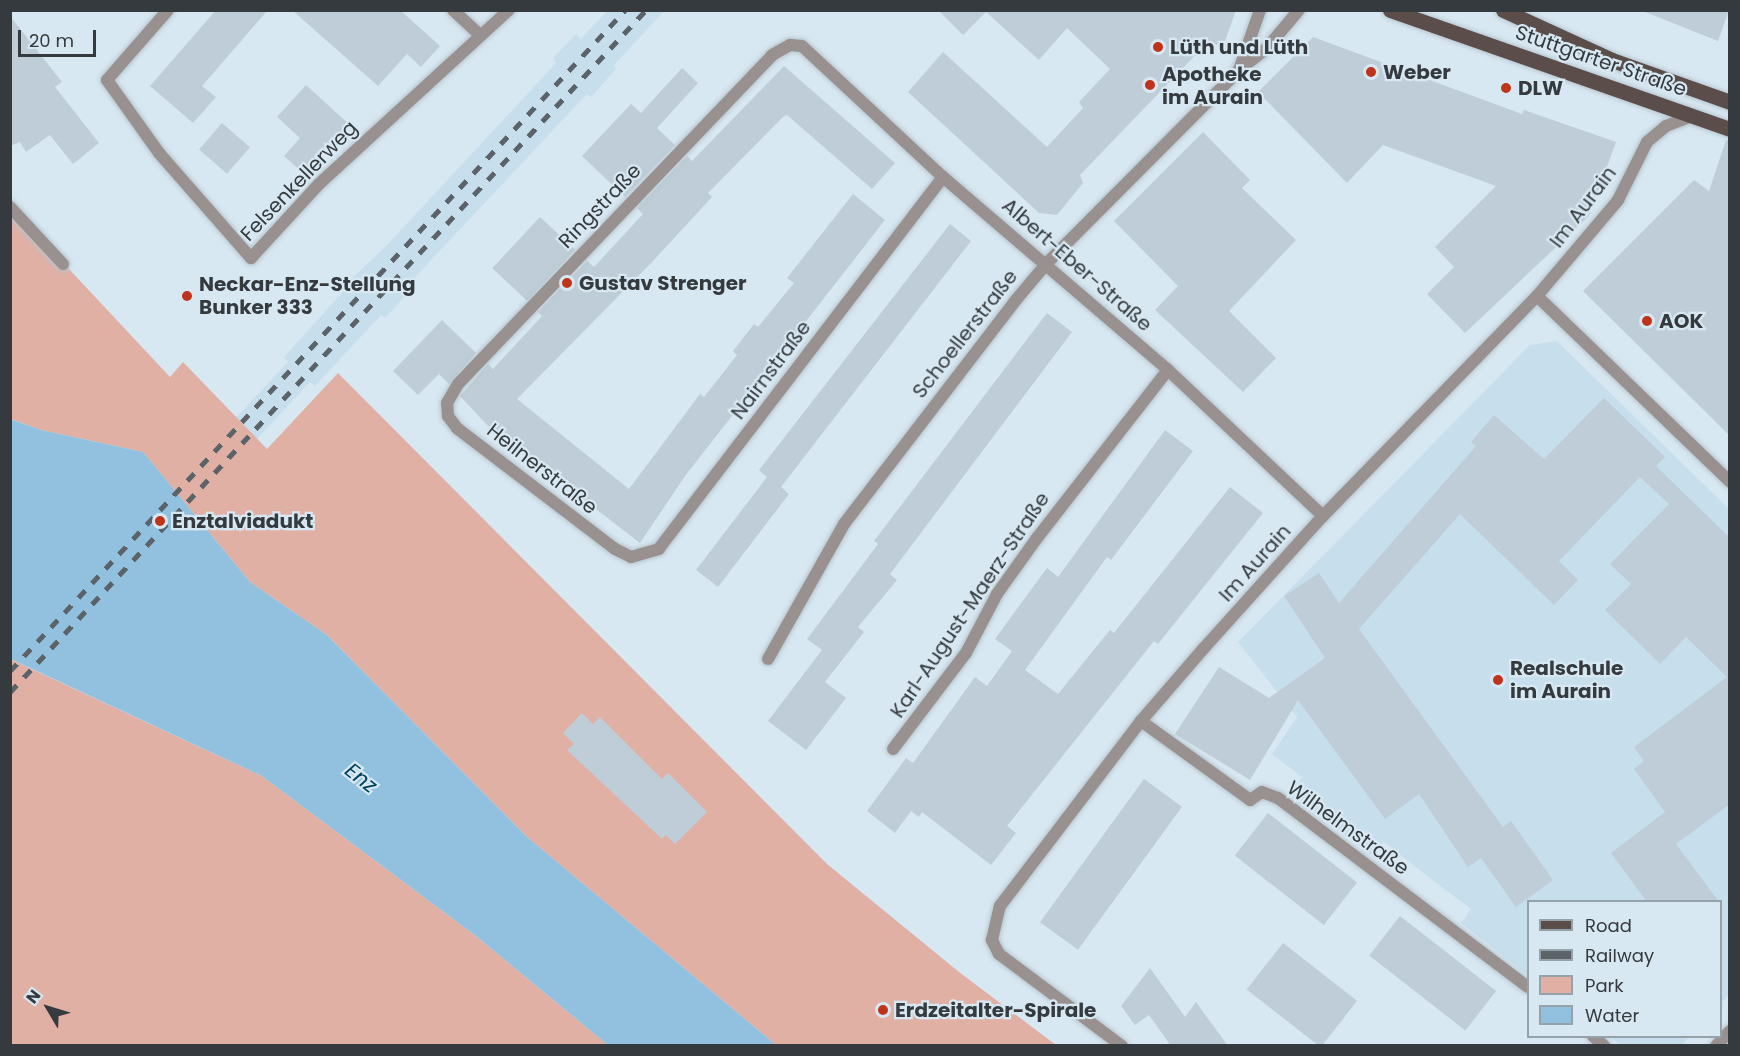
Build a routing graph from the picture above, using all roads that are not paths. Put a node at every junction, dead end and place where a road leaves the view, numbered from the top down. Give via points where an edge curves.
1 (168, 10) edge
2 (453, 10) edge
3 (509, 10) edge
4 (1260, 10) edge
5 (1299, 10) edge
6 (1390, 10) edge
7 (1503, 10) edge
8 (480, 35) junction
9 (802, 46) joint
10 (1239, 70) junction
11 (1730, 102) edge
12 (1692, 116) junction
13 (1730, 129) edge
14 (943, 177) junction
15 (10, 207) edge
16 (1047, 263) junction
17 (63, 264) dead end
18 (1537, 296) junction
19 (1168, 369) junction
20 (448, 416) joint
21 (1730, 482) edge
22 (1323, 516) junction
23 (615, 549) joint
24 (768, 659) dead end
25 (1141, 721) junction
26 (893, 749) dead end
27 (1527, 986) edge
28 (1730, 1031) edge
29 (1122, 1046) edge
30 (1716, 1046) edge

1 - 8 street, Felsenkellerweg via 106,80 159,153 250,258 319,184
2 - 8 street
3 - 8 street, Felsenkellerweg
4 - 10 street, Schoellerstraße
5 - 10 street, Schoellerstraße via 1266,49
6 - 12 main road, Stuttgarter Straße
7 - 11 main road, Stuttgarter Straße via 1601,56
9 - 14 street, Albert-Eber-Straße
9 - 20 street, Ringstraße via 790,45 772,55 458,384 447,403
10 - 16 street, Schoellerstraße
12 - 13 main road, Stuttgarter Straße
12 - 18 street, Im Aurain via 1666,126 1647,141 1618,200
14 - 16 street, Albert-Eber-Straße
14 - 23 street, Nairnstraße via 659,549 631,557
15 - 17 street
16 - 19 street, Albert-Eber-Straße
16 - 24 street, Schoellerstraße via 844,524
18 - 21 street
18 - 22 street, Im Aurain
19 - 22 street, Albert-Eber-Straße
19 - 26 street, Karl-August-Maerz-Straße via 997,594 966,653
20 - 23 street, Heilnerstraße via 457,428
22 - 25 street, Im Aurain
25 - 27 street, Wilhelmstraße via 1250,800 1262,792 1278,798
25 - 29 street, Im Aurain via 1014,886 993,924 992,940 999,954 1013,967
28 - 30 street

